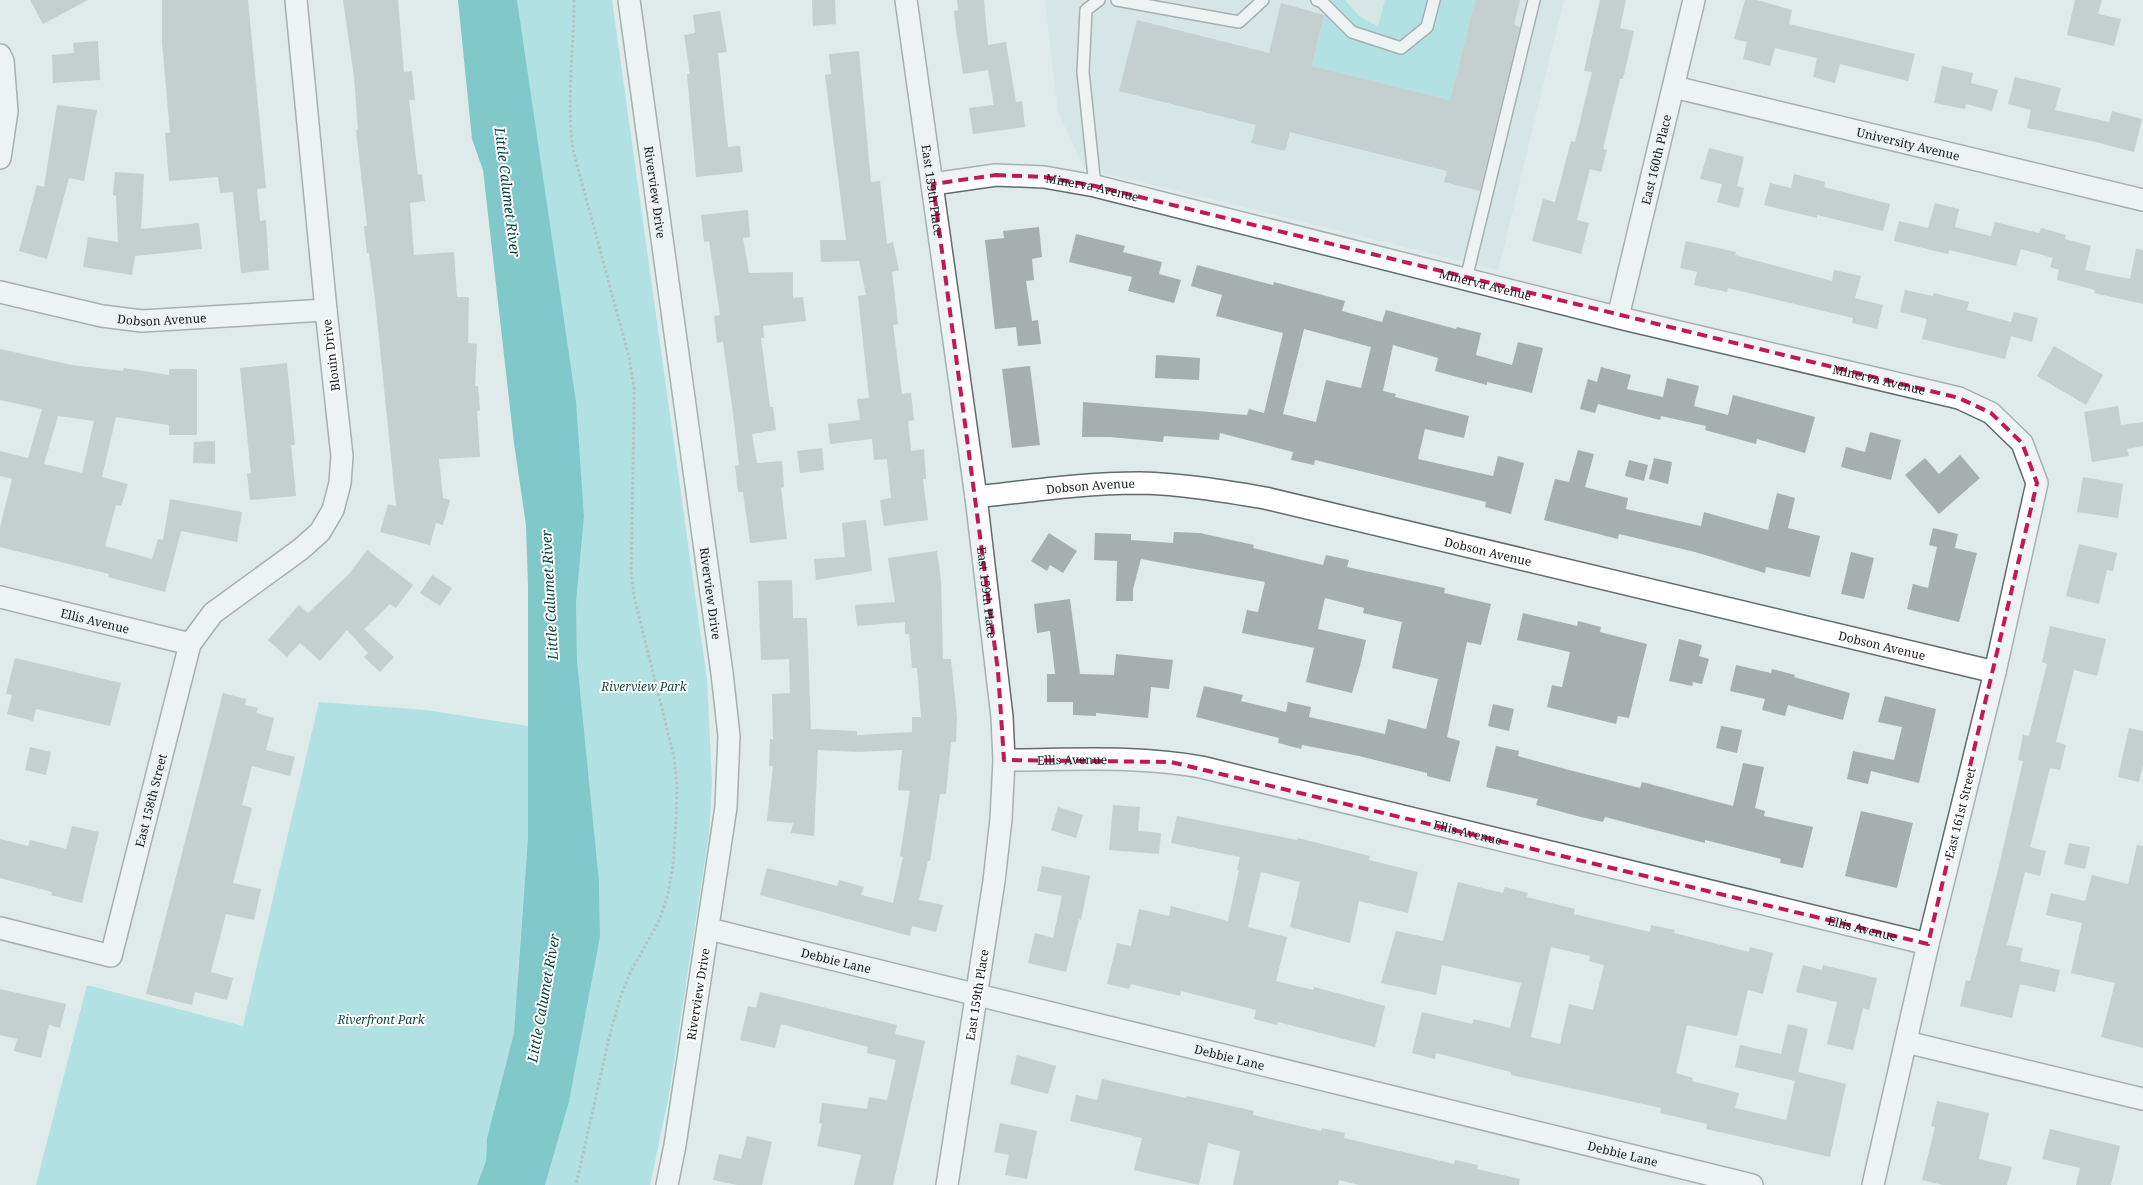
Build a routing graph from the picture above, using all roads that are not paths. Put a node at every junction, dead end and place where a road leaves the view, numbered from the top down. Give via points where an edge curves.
1 (296, 0) edge
2 (628, 0) edge
3 (906, 0) edge
4 (1099, 0) edge
5 (1117, 0) edge
6 (1264, 0) edge
7 (1317, 0) edge
8 (1434, 0) edge
9 (1534, 0) edge
10 (1694, 0) edge
11 (0, 55) edge
12 (1674, 87) junction
13 (0, 158) edge
14 (934, 184) junction
15 (1096, 186) junction
16 (2143, 200) edge
17 (1466, 279) junction
18 (0, 292) edge
19 (326, 310) junction
20 (1618, 318) junction
21 (2022, 443) joint
22 (976, 496) junction
23 (0, 596) edge
24 (190, 644) junction
25 (1995, 672) junction
26 (1004, 760) junction
27 (0, 928) edge
28 (708, 929) junction
29 (1928, 944) junction
30 (978, 996) junction
31 (1906, 1042) junction
32 (2143, 1100) edge
33 (667, 1185) edge
34 (947, 1185) edge
35 (1752, 1185) edge
36 (1872, 1185) edge

1 - 19 street, Blouin Drive
2 - 28 street, Riverview Drive via 722,673 728,736 726,807
3 - 14 street, East 159th Place
4 - 15 lane via 1086,10 1083,72
5 - 6 lane via 1239,22
7 - 8 lane via 1352,32 1401,48 1427,27
9 - 17 lane
10 - 12 street, East 160th Place
11 - 13 street via 7,111
12 - 16 street, University Avenue
12 - 20 street, East 160th Place
14 - 15 street, Minerva Avenue via 996,175 1044,177
14 - 22 street, East 159th Place
15 - 17 street, Minerva Avenue
17 - 20 street, Minerva Avenue
18 - 19 street, Dobson Avenue via 102,316 142,321
19 - 24 street, Blouin Drive via 342,456 333,510 320,532 213,613
20 - 21 street, Minerva Avenue via 1959,398 1992,413
21 - 25 street, East 161st Street via 2037,483
22 - 25 street, Dobson Avenue via 1096,484 1140,483 1220,490
22 - 26 street, East 159th Place via 998,671
23 - 24 street, Ellis Avenue
24 - 27 street, East 158th Street via 111,956
25 - 29 street, East 161st Street
26 - 29 street, Ellis Avenue via 1136,760 1202,767
26 - 30 street, East 159th Place via 995,872
28 - 30 street, Debbie Lane
28 - 33 street, Riverview Drive
29 - 31 street, East 161st Street
30 - 34 street, East 159th Place
30 - 35 street, Debbie Lane
31 - 32 street
31 - 36 street, East 161st Street

